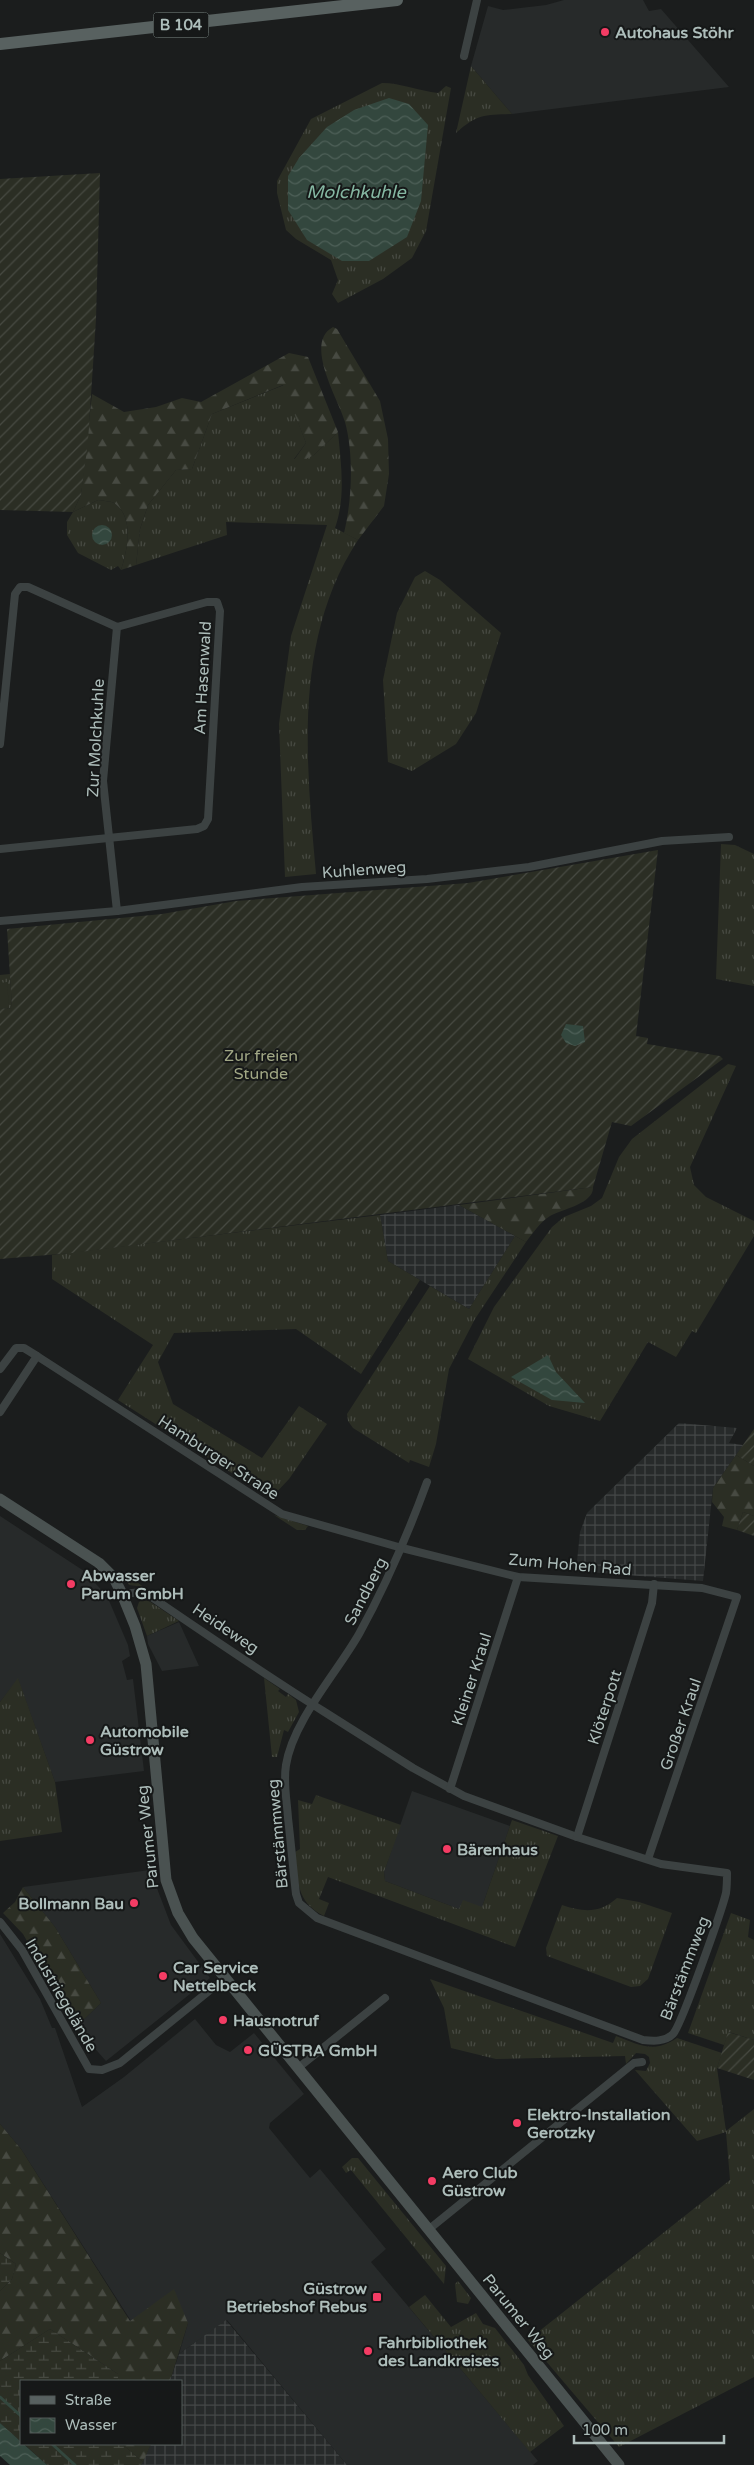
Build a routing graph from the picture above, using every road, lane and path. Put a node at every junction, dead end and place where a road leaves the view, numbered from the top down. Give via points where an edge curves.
1 (397, 0) edge
2 (477, 0) edge
3 (0, 44) edge
4 (464, 56) dead end
5 (116, 627) junction
6 (0, 744) edge
7 (108, 837) junction
8 (729, 837) dead end
9 (0, 848) edge
10 (117, 911) junction
11 (0, 921) edge
12 (37, 1356) junction
13 (0, 1369) edge
14 (0, 1412) edge
15 (427, 1482) dead end
16 (0, 1499) edge
17 (402, 1548) junction
18 (518, 1577) junction
19 (654, 1584) junction
20 (122, 1594) junction
21 (737, 1597) joint
22 (314, 1705) junction
23 (450, 1789) junction
24 (577, 1837) junction
25 (648, 1860) junction
26 (0, 1922) edge
27 (225, 1978) junction
28 (385, 1998) dead end
29 (642, 2062) dead end
30 (298, 2068) junction
31 (428, 2230) junction
32 (619, 2465) edge

1 - 3 main road, B 104
2 - 4 street
5 - 6 street via 28,586 20,587 15,594
5 - 7 street, Zur Molchkuhle via 103,781
5 - 7 street, Am Hasenwald via 207,602 217,602 220,611 208,819 197,829
7 - 9 street, Am Hasenwald via 8,850
7 - 10 street, Zur Molchkuhle
8 - 10 street, Kuhlenweg via 662,841 529,867 427,879 302,887
10 - 11 street, Kuhlenweg
12 - 13 street, Hamburger Straße via 24,1348 16,1348
12 - 14 street
12 - 17 street, Hamburger Straße via 282,1514
15 - 17 street, Sandberg
16 - 20 street via 99,1563 114,1578
17 - 18 street, Zum Hohen Rad
17 - 22 street, Sandberg via 359,1634
18 - 19 street, Zum Hohen Rad
18 - 23 street, Kleiner Kraul
19 - 21 street, Zum Hohen Rad via 702,1588
19 - 24 street, Klöterpott via 652,1603
20 - 22 street, Heideweg via 142,1592 150,1596
20 - 27 street, Parumer Weg via 146,1664 169,1892 193,1938
21 - 25 street, Großer Kraul
22 - 23 street, Bärstämmweg
22 - 25 street, Bärstämmweg via 302,1721 290,1748 285,1781 296,1894 299,1903 317,1918 643,2040 656,2041 672,2034 676,2028 726,1895 727,1873 679,1868
23 - 24 street, Bärstämmweg
24 - 25 street, Bärstämmweg
26 - 27 street, Industriegelände via 22,1950 89,2069 102,2070 120,2063
27 - 30 street, Parumer Weg
28 - 30 street
29 - 31 street via 634,2063
30 - 31 street, Parumer Weg
31 - 32 street, Parumer Weg

